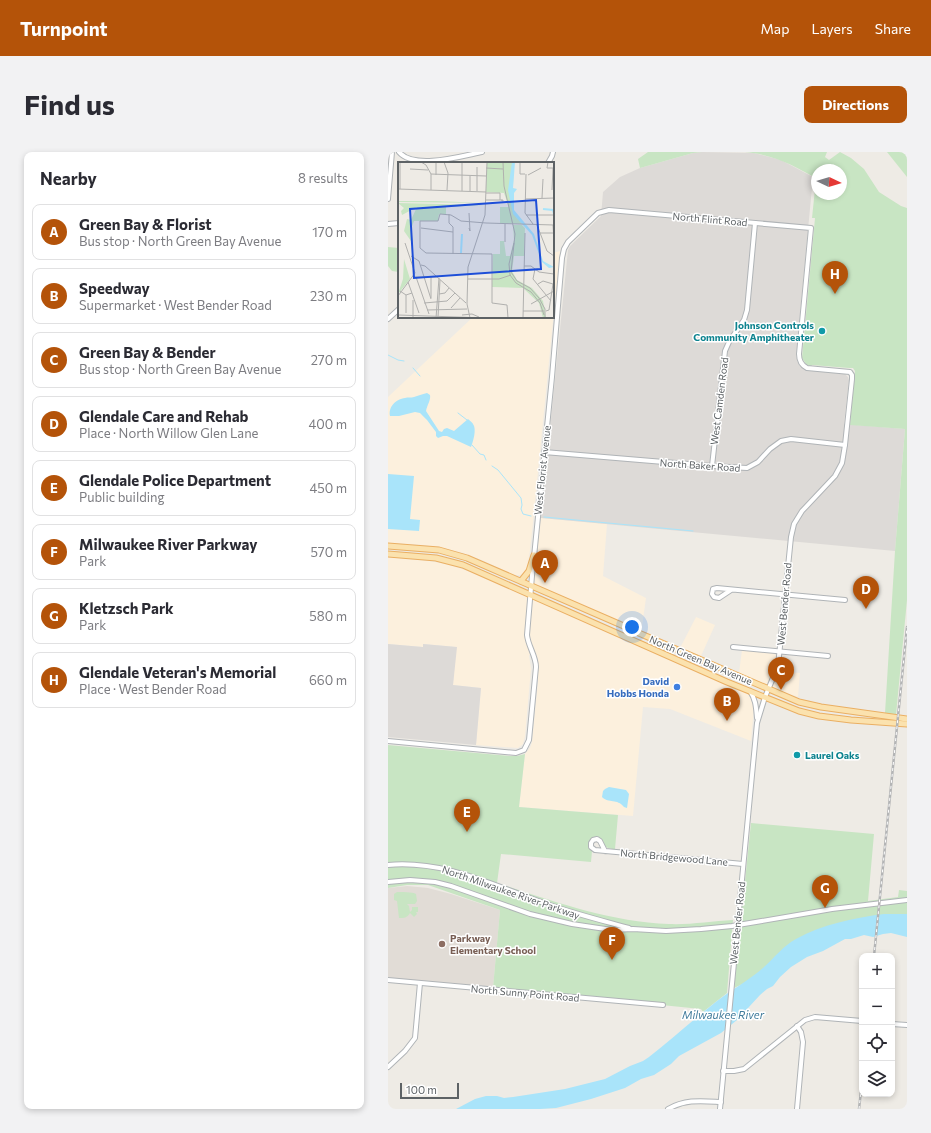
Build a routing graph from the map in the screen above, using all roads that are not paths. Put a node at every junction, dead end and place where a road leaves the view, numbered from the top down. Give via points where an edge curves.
1 (392, 152) edge
2 (399, 152) edge
3 (482, 152) edge
4 (553, 152) edge
5 (549, 162) edge
6 (390, 164) edge
7 (388, 199) edge
8 (609, 210) joint
9 (398, 223) edge
10 (755, 223) junction
11 (388, 224) edge
12 (811, 228) joint
13 (398, 310) edge
14 (388, 319) edge
15 (845, 445) junction
16 (544, 452) junction
17 (712, 466) junction
18 (388, 546) edge
19 (388, 554) edge
20 (534, 555) junction
21 (521, 581) junction
22 (531, 585) junction
23 (731, 590) dead end
24 (530, 594) junction
25 (785, 595) junction
26 (845, 600) dead end
27 (569, 602) junction
28 (577, 605) junction
29 (565, 611) junction
30 (573, 614) junction
31 (733, 647) dead end
32 (780, 651) junction
33 (828, 656) dead end
34 (768, 689) junction
35 (750, 691) junction
36 (765, 697) junction
37 (907, 719) edge
38 (757, 723) junction
39 (907, 724) edge
40 (388, 742) edge
41 (605, 851) dead end
42 (743, 864) junction
43 (388, 865) edge
44 (388, 882) edge
45 (907, 900) edge
46 (737, 925) junction
47 (633, 929) junction
48 (388, 980) edge
49 (420, 983) junction
50 (663, 1005) dead end
51 (859, 1021) edge
52 (895, 1024) edge
53 (907, 1025) edge
54 (796, 1026) junction
55 (388, 1067) edge
56 (723, 1071) junction
57 (721, 1102) junction
58 (668, 1109) edge
59 (720, 1109) edge
60 (797, 1109) edge

1 - 6 street
2 - 3 street via 418,161 440,160
4 - 5 street
6 - 7 street
8 - 10 street, North Flint Road
8 - 16 street, West Florist Avenue via 598,213 568,242 562,254
9 - 11 street
10 - 12 street, North Flint Road
10 - 17 street, West Camden Road via 747,310 744,320 725,351
12 - 15 street, West Bender Road via 799,357 807,368 851,373
13 - 14 street
15 - 17 street, North Baker Road via 791,439 781,441 758,462 747,468
15 - 25 street, West Bender Road via 842,463 835,476 802,511 794,524
16 - 17 street, North Baker Road
16 - 20 street, West Florist Avenue
18 - 21 main road, North Green Bay Avenue via 439,550 467,558
19 - 24 main road, North Green Bay Avenue via 436,558 463,565
20 - 21 main road via 529,571
20 - 22 street, West Florist Avenue
21 - 22 main road, North Green Bay Avenue
22 - 24 street, West Florist Avenue
22 - 27 main road, North Green Bay Avenue
23 - 25 street
24 - 29 main road, North Green Bay Avenue
24 - 40 street, West Florist Avenue via 527,635 536,667 529,740 524,750 516,753
25 - 26 street
25 - 32 street, West Bender Road
27 - 28 main road, North Green Bay Avenue
27 - 29 main road
28 - 30 main road
28 - 34 main road, North Green Bay Avenue
29 - 30 main road, North Green Bay Avenue
30 - 35 main road, North Green Bay Avenue
31 - 32 street
32 - 33 street
32 - 34 street, West Bender Road via 778,666
34 - 36 street, West Bender Road
34 - 37 main road, North Green Bay Avenue via 799,702 821,707
35 - 36 main road, North Green Bay Avenue
35 - 38 street via 756,704
36 - 38 street, West Bender Road
36 - 39 main road, North Green Bay Avenue via 820,716
38 - 42 street, West Bender Road
41 - 42 street, North Bridgewood Lane
42 - 46 street, West Bender Road
43 - 47 street, North Milwaukee River Parkway via 416,864 461,873 574,914
44 - 47 street, North Milwaukee River Parkway via 435,882 554,920 591,928
45 - 46 street, North Milwaukee River Parkway via 832,909
46 - 47 street, North Milwaukee River Parkway via 666,931
46 - 56 street, West Bender Road
48 - 49 street, North Sunny Point Road
49 - 50 street, North Sunny Point Road
49 - 55 street via 415,1038
51 - 54 street via 814,1017
52 - 53 street
54 - 56 street via 744,1069
54 - 60 street via 801,1032 803,1042
56 - 57 street, West Bender Road
57 - 58 street via 688,1101
57 - 59 street, West Bender Road

